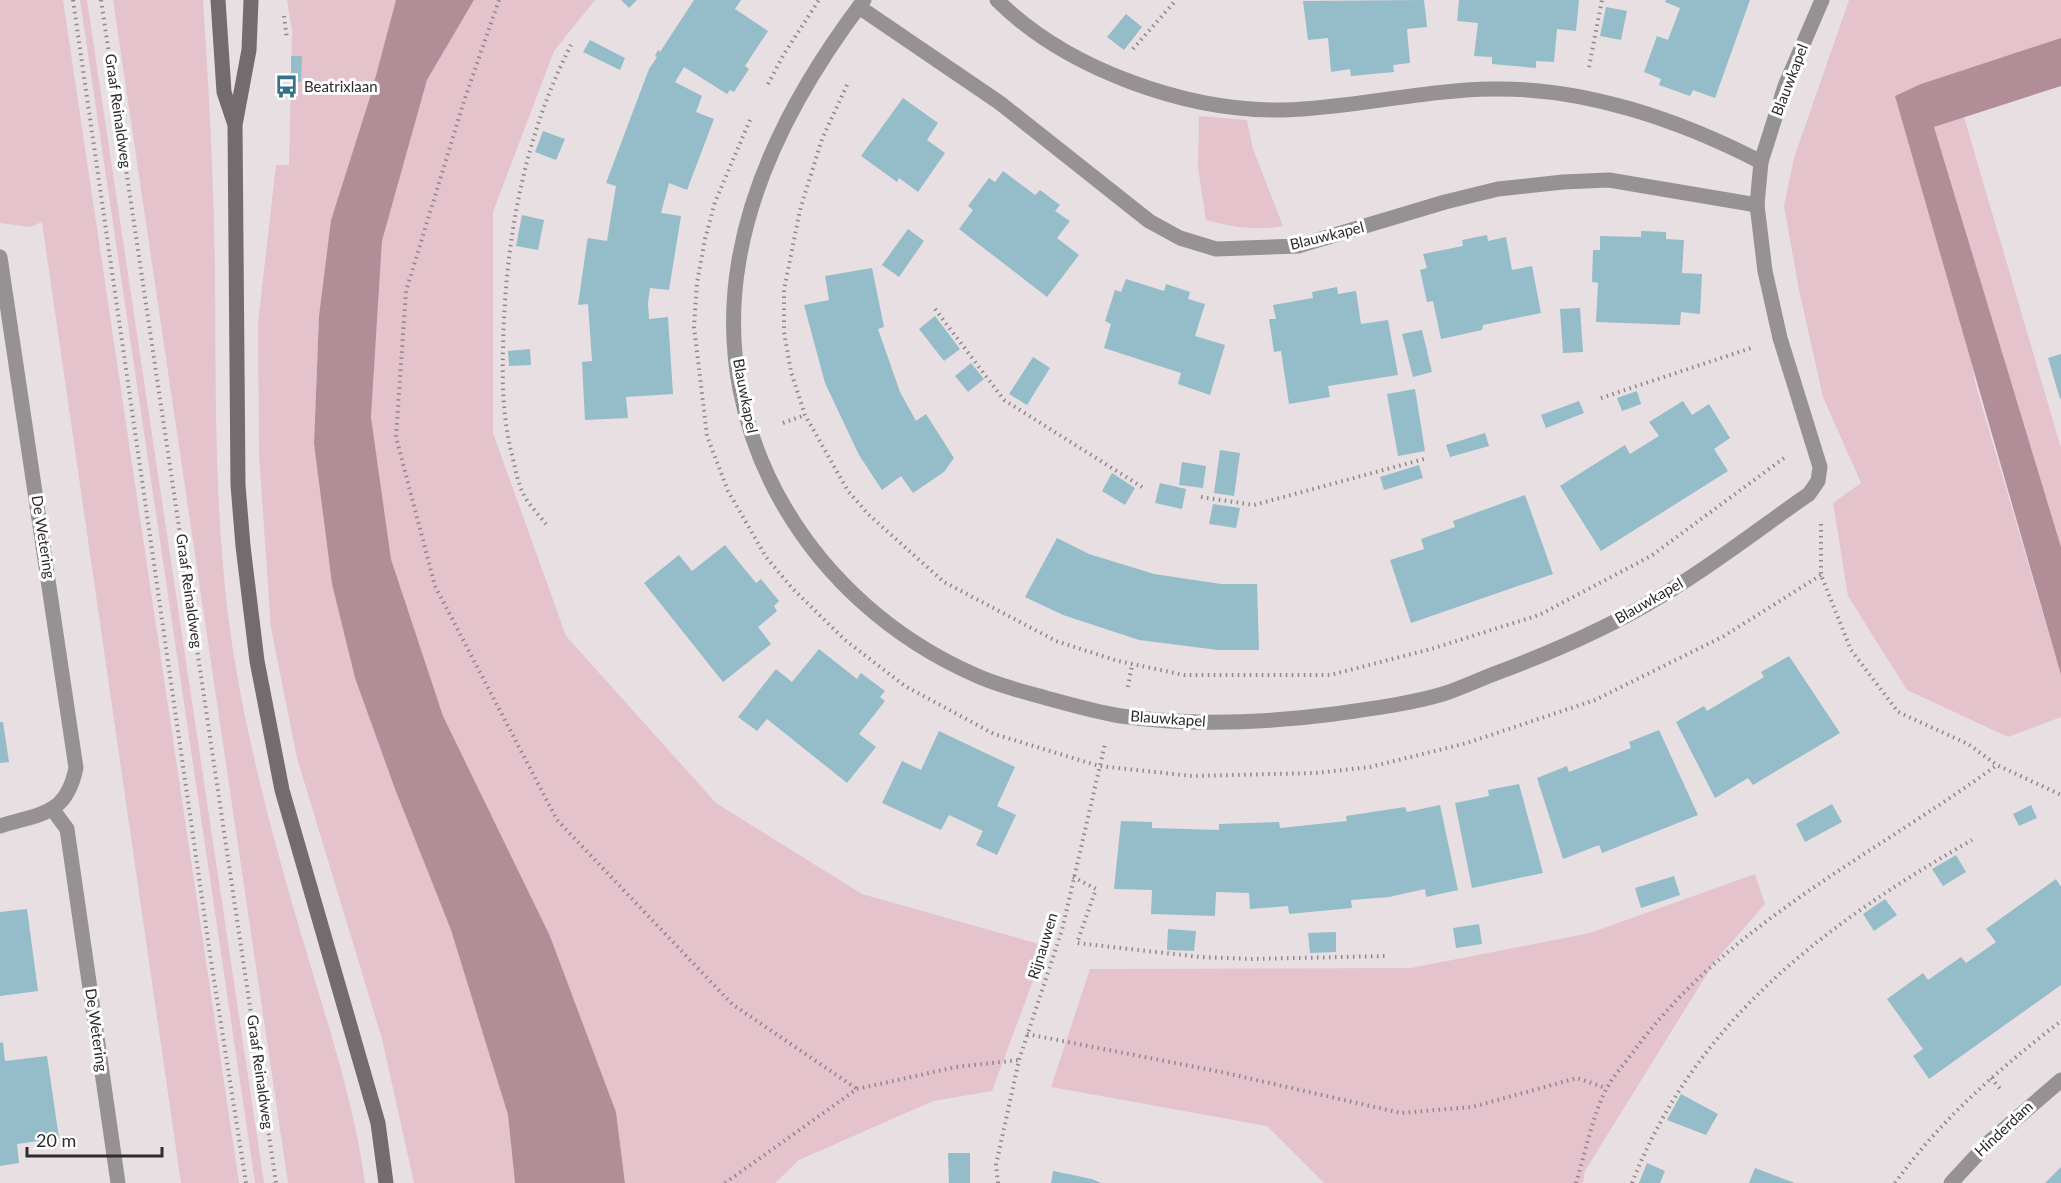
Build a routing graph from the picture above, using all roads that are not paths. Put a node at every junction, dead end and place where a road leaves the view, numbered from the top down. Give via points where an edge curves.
1 (218, 0) edge
2 (251, 0) edge
3 (998, 0) edge
4 (1822, 0) edge
5 (861, 3) edge
6 (235, 125) junction
7 (1761, 162) junction
8 (1757, 206) junction
9 (0, 257) edge
10 (53, 810) junction
11 (0, 826) edge
12 (2061, 1080) edge
13 (118, 1183) edge
14 (386, 1183) edge
15 (1951, 1183) edge

1 - 6 main road via 224,92
2 - 6 main road via 249,50
3 - 7 street via 1016,19 1056,46 1124,80 1182,97 1282,110 1493,89 1583,96 1636,111
4 - 7 street, Blauwkapel via 1785,86
5 - 8 street, Blauwkapel via 1000,103 1149,221 1216,249 1298,246 1444,202 1498,189 1563,182 1609,180
5 - 8 street, Blauwkapel via 806,88 776,146 752,207 739,256 734,313 738,373 751,435 776,496 813,552 867,607 908,638 975,675 1005,687 1112,714 1198,723 1274,719 1336,714 1444,693 1560,649 1662,596 1809,494 1818,481 1820,467 1780,338 1765,271
6 - 14 main road via 238,485 257,661 282,790 378,1123
7 - 8 street, Blauwkapel
9 - 10 street, De Wetering via 75,751 72,785 65,800
10 - 11 street
10 - 13 street, De Wetering via 67,829
12 - 15 street, Hinderdam via 1988,1143

